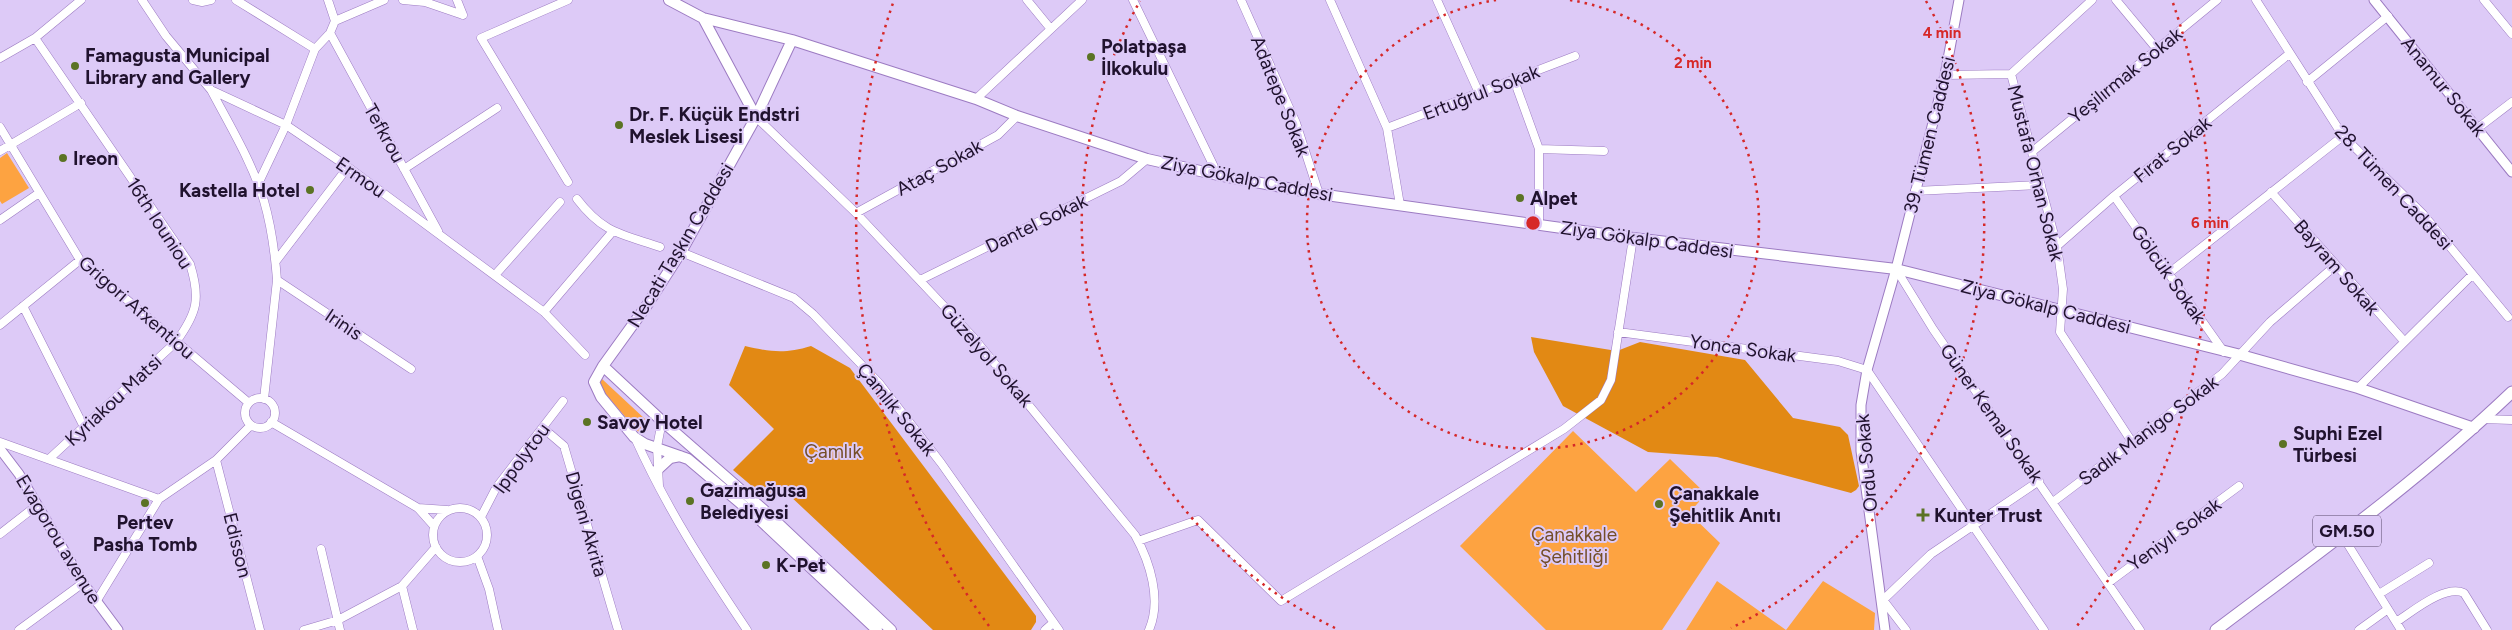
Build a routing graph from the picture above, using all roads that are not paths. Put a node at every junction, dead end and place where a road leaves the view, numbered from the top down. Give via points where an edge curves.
1 (82, 0) edge
2 (142, 0) edge
3 (193, 0) edge
4 (211, 0) edge
5 (236, 0) edge
6 (328, 0) edge
7 (384, 0) edge
8 (403, 0) edge
9 (457, 0) edge
10 (568, 0) edge
11 (668, 0) edge
12 (1027, 0) edge
13 (1082, 0) edge
14 (1132, 0) edge
15 (1241, 0) edge
16 (1330, 0) edge
17 (1437, 0) edge
18 (2092, 0) edge
19 (2116, 0) edge
20 (2217, 0) edge
21 (2256, 0) edge
22 (2374, 0) edge
23 (2484, 0) edge
24 (426, 1) edge
25 (1961, 2) edge
26 (2388, 16) junction
27 (703, 18) junction
28 (335, 21) junction
29 (1050, 28) junction
30 (330, 33) junction
31 (2512, 34) edge
32 (35, 38) junction
33 (792, 40) junction
34 (2156, 48) junction
35 (315, 49) junction
36 (2288, 54) junction
37 (1575, 56) dead end
38 (0, 58) edge
39 (2011, 74) junction
40 (1945, 75) junction
41 (1514, 80) junction
42 (2307, 82) junction
43 (211, 90) junction
44 (1479, 93) junction
45 (976, 99) junction
46 (2512, 102) edge
47 (81, 104) junction
48 (497, 108) dead end
49 (1017, 116) junction
50 (756, 117) junction
51 (286, 125) junction
52 (0, 127) edge
53 (1388, 128) junction
54 (2478, 128) junction
55 (2343, 136) junction
56 (11, 144) junction
57 (1539, 149) junction
58 (0, 151) edge
59 (1604, 151) dead end
60 (2033, 151) junction
61 (1147, 159) junction
62 (348, 167) junction
63 (404, 169) junction
64 (2512, 172) edge
65 (1218, 175) junction
66 (568, 182) dead end
67 (258, 184) junction
68 (2042, 185) junction
69 (1915, 191) junction
70 (2271, 192) junction
71 (39, 193) junction
72 (1318, 194) junction
73 (2114, 196) junction
74 (577, 199) dead end
75 (560, 202) dead end
76 (1400, 205) junction
77 (856, 213) junction
78 (0, 220) edge
79 (1539, 224) junction
80 (613, 231) junction
81 (440, 233) junction
82 (1633, 238) junction
83 (2057, 246) junction
84 (660, 247) dead end
85 (681, 252) junction
86 (80, 260) junction
87 (276, 261) junction
88 (2336, 265) junction
89 (1896, 270) junction
90 (2169, 273) junction
91 (494, 275) junction
92 (2472, 275) junction
93 (277, 280) junction
94 (920, 280) junction
95 (23, 306) junction
96 (2060, 309) junction
97 (544, 312) junction
98 (2508, 317) dead end
99 (0, 324) edge
100 (1618, 332) junction
101 (176, 342) junction
102 (2404, 342) junction
103 (2224, 352) junction
104 (585, 355) dead end
105 (2241, 355) junction
106 (603, 366) junction
107 (411, 369) dead end
108 (1867, 370) junction
109 (2358, 388) junction
110 (2512, 392) edge
111 (264, 399) junction
112 (563, 401) dead end
113 (249, 403) junction
114 (2484, 419) junction
115 (2512, 420) edge
116 (662, 421) junction
117 (271, 422) junction
118 (251, 425) junction
119 (84, 426) junction
120 (543, 428) junction
121 (2474, 428) junction
122 (634, 437) junction
123 (0, 442) edge
124 (2132, 442) junction
125 (657, 447) junction
126 (0, 449) edge
127 (680, 456) junction
128 (49, 459) junction
129 (216, 460) junction
130 (657, 470) junction
131 (2039, 481) junction
132 (2239, 486) dead end
133 (659, 491) junction
134 (158, 499) junction
135 (2053, 502) junction
136 (36, 506) junction
137 (418, 508) junction
138 (447, 510) junction
139 (481, 517) junction
140 (1972, 524) junction
141 (434, 526) junction
142 (0, 534) edge
143 (2342, 535) junction
144 (1138, 541) junction
145 (436, 547) junction
146 (321, 549) dead end
147 (477, 556) junction
148 (2429, 563) dead end
149 (83, 583) junction
150 (2108, 583) junction
151 (402, 586) junction
152 (2379, 594) junction
153 (1883, 600) junction
154 (96, 602) junction
155 (2388, 609) junction
156 (338, 620) junction
157 (2396, 622) junction
158 (1053, 623) junction
159 (19, 630) edge
160 (118, 630) edge
161 (260, 630) edge
162 (304, 630) edge
163 (340, 630) edge
164 (413, 630) edge
165 (498, 630) edge
166 (618, 630) edge
167 (747, 630) edge
168 (877, 630) edge
169 (891, 630) edge
170 (1045, 630) edge
171 (1059, 630) edge
172 (1149, 630) edge
173 (1885, 630) edge
174 (1906, 630) edge
175 (2044, 630) edge
176 (2140, 630) edge
177 (2216, 630) edge
178 (2359, 630) edge
179 (2401, 630) edge
180 (2487, 630) edge

1 - 32 street
2 - 43 street, Ermou via 166,36
3 - 4 street
5 - 35 street
6 - 28 street
7 - 28 street
8 - 24 street
9 - 24 street via 463,15
10 - 66 street via 481,38
11 - 27 main road, Ziya Gökalp Caddesi
12 - 29 street
13 - 29 street
14 - 65 street
15 - 72 street, Adatepe Sokak via 1296,124
16 - 53 street
17 - 44 street
18 - 39 street
19 - 34 street
20 - 34 street, Yeşilırmak Sokak
21 - 36 street, 28. Tümen Caddesi
22 - 26 street, Anamur Sokak
23 - 31 street
25 - 40 street, 39. Tümen Caddesi
26 - 42 street
26 - 54 street, Anamur Sokak
27 - 33 main road, Ziya Gökalp Caddesi
27 - 50 main road
28 - 30 street
29 - 45 street
30 - 35 street
30 - 63 street, Tefkrou
32 - 38 street
32 - 47 street, 16th Iouniou
33 - 45 main road, Ziya Gökalp Caddesi
33 - 50 main road, Necati Taşkın Caddesi
34 - 60 street, Yeşilırmak Sokak
35 - 51 street
36 - 42 street, 28. Tümen Caddesi
36 - 73 street, Fırat Sokak
37 - 41 street, Ertuğrul Sokak
39 - 40 street, Mustafa Orhan Sokak
39 - 60 street, Mustafa Orhan Sokak
40 - 69 street, 39. Tümen Caddesi
41 - 44 street, Ertuğrul Sokak
41 - 57 street
42 - 55 street, 28. Tümen Caddesi
43 - 51 street, Ermou
43 - 67 street
44 - 53 street, Ertuğrul Sokak
45 - 49 main road, Ziya Gökalp Caddesi
46 - 54 street
47 - 56 street
47 - 101 street, 16th Iouniou via 190,264 196,302 192,320
48 - 63 street
49 - 61 main road, Ziya Gökalp Caddesi
49 - 77 street, Ataç Sokak via 998,135
50 - 77 street, Güzelyol Sokak
50 - 85 main road, Necati Taşkın Caddesi
51 - 62 street, Ermou
51 - 67 street
52 - 56 street, Grigori Afxentiou
53 - 76 street
54 - 64 street, Anamur Sokak
55 - 70 street
55 - 92 street, 28. Tümen Caddesi via 2423,214
56 - 58 street
56 - 71 street, Grigori Afxentiou
57 - 59 street
57 - 79 street
60 - 68 street, Mustafa Orhan Sokak
61 - 65 main road, Ziya Gökalp Caddesi
61 - 94 street, Dantel Sokak via 1121,181
62 - 81 street, Ermou
62 - 87 street
63 - 81 street, Tefkrou
65 - 72 main road, Ziya Gökalp Caddesi
67 - 87 street
68 - 69 street
68 - 83 street, Mustafa Orhan Sokak
69 - 89 street, 39. Tümen Caddesi
70 - 88 street, Bayram Sokak
70 - 90 street
71 - 78 street
71 - 86 street, Grigori Afxentiou
72 - 76 main road, Ziya Gökalp Caddesi
73 - 83 street, Fırat Sokak
73 - 90 street, Gölcük Sokak
74 - 80 street via 590,216
75 - 91 street
76 - 79 main road, Ziya Gökalp Caddesi
77 - 94 street, Güzelyol Sokak
79 - 82 main road, Ziya Gökalp Caddesi
80 - 84 street
80 - 97 street
81 - 91 street, Ermou
82 - 89 main road, Ziya Gökalp Caddesi
82 - 100 street
83 - 96 street, Mustafa Orhan Sokak via 2063,289
85 - 106 main road, Necati Taşkın Caddesi
85 - 158 street, Çamlık Sokak via 794,298 813,314 879,383 941,463
86 - 95 street
86 - 101 street, Grigori Afxentiou
87 - 93 street
88 - 102 street, Bayram Sokak
88 - 105 street, Sadık Manigo Sokak via 2270,322
89 - 96 main road, Ziya Gökalp Caddesi
89 - 108 street, Ordu Sokak
89 - 131 street, Güner Kemal Sokak
90 - 103 street, Gölcük Sokak
91 - 97 street, Ermou
92 - 98 street, 28. Tümen Caddesi
92 - 102 street
93 - 107 street, Irinis
93 - 111 street
94 - 144 street, Güzelyol Sokak via 1040,417
95 - 99 street
95 - 119 street
96 - 103 main road, Ziya Gökalp Caddesi
96 - 124 street, Mustafa Orhan Sokak via 2060,332
97 - 104 street, Ermou
100 - 108 street, Yonca Sokak via 1838,361
100 - 144 street via 1611,380 1601,400 1564,429 1281,602 1198,520
101 - 113 street, Grigori Afxentiou
101 - 119 street, Kyriakou Matsi
102 - 109 street
103 - 105 main road, Ziya Gökalp Caddesi
105 - 109 main road, Ziya Gökalp Caddesi
105 - 124 street, Sadık Manigo Sokak via 2222,374
106 - 116 main road
106 - 122 main road, Necati Taşkın Caddesi via 596,377 596,389
108 - 140 street
108 - 153 street, Ordu Sokak via 1861,406 1861,451
109 - 121 main road, Ziya Gökalp Caddesi
110 - 114 main road, GM.50
111 - 113 street
111 - 117 street via 274,409
112 - 120 street, Ippolytou
113 - 118 street via 245,414
114 - 115 street
114 - 121 main road, GM.50
116 - 125 street
116 - 169 main road via 765,511
117 - 118 street via 264,427
117 - 137 street
118 - 129 street
119 - 128 street, Kyriakou Matsi
120 - 139 street, Ippolytou via 496,488
120 - 166 street, Digeni Akrita via 564,446
121 - 143 main road, GM.50
122 - 125 main road
122 - 133 street
123 - 128 street
124 - 135 street, Sadık Manigo Sokak
125 - 127 main road
125 - 130 street
126 - 136 street, Evagorou avenue via 19,474
127 - 130 main road via 670,458
127 - 168 main road via 688,459 758,518
128 - 134 street
129 - 134 street
129 - 161 street, Edisson
130 - 133 street
131 - 135 street, Güner Kemal Sokak
131 - 140 street
132 - 150 street, Yeniyıl Sokak
133 - 167 street via 694,551
134 - 154 street
135 - 150 street, Güner Kemal Sokak
136 - 142 street
136 - 149 street, Evagorou avenue
137 - 138 street
137 - 141 street
138 - 139 street via 466,508
138 - 141 street
139 - 147 street via 487,537
140 - 153 street via 1930,554
140 - 175 street
141 - 145 street via 432,533
143 - 152 street
143 - 177 main road, GM.50
144 - 172 street, Güzelyol Sokak via 1146,556 1152,582 1154,608
145 - 147 street via 448,559 458,562
145 - 151 street
146 - 156 street
147 - 165 street via 489,589
148 - 152 street
149 - 154 street, Evagorou avenue
149 - 159 street
150 - 176 street, Güner Kemal Sokak
151 - 156 street
151 - 164 street
152 - 155 street
153 - 173 street, Ordu Sokak
153 - 174 street
154 - 160 street, Evagorou avenue
155 - 157 street
155 - 178 street
156 - 162 street
156 - 163 street
157 - 179 street
157 - 180 street via 2446,592 2458,590 2464,594
158 - 170 street
158 - 171 street, Çamlık Sokak

